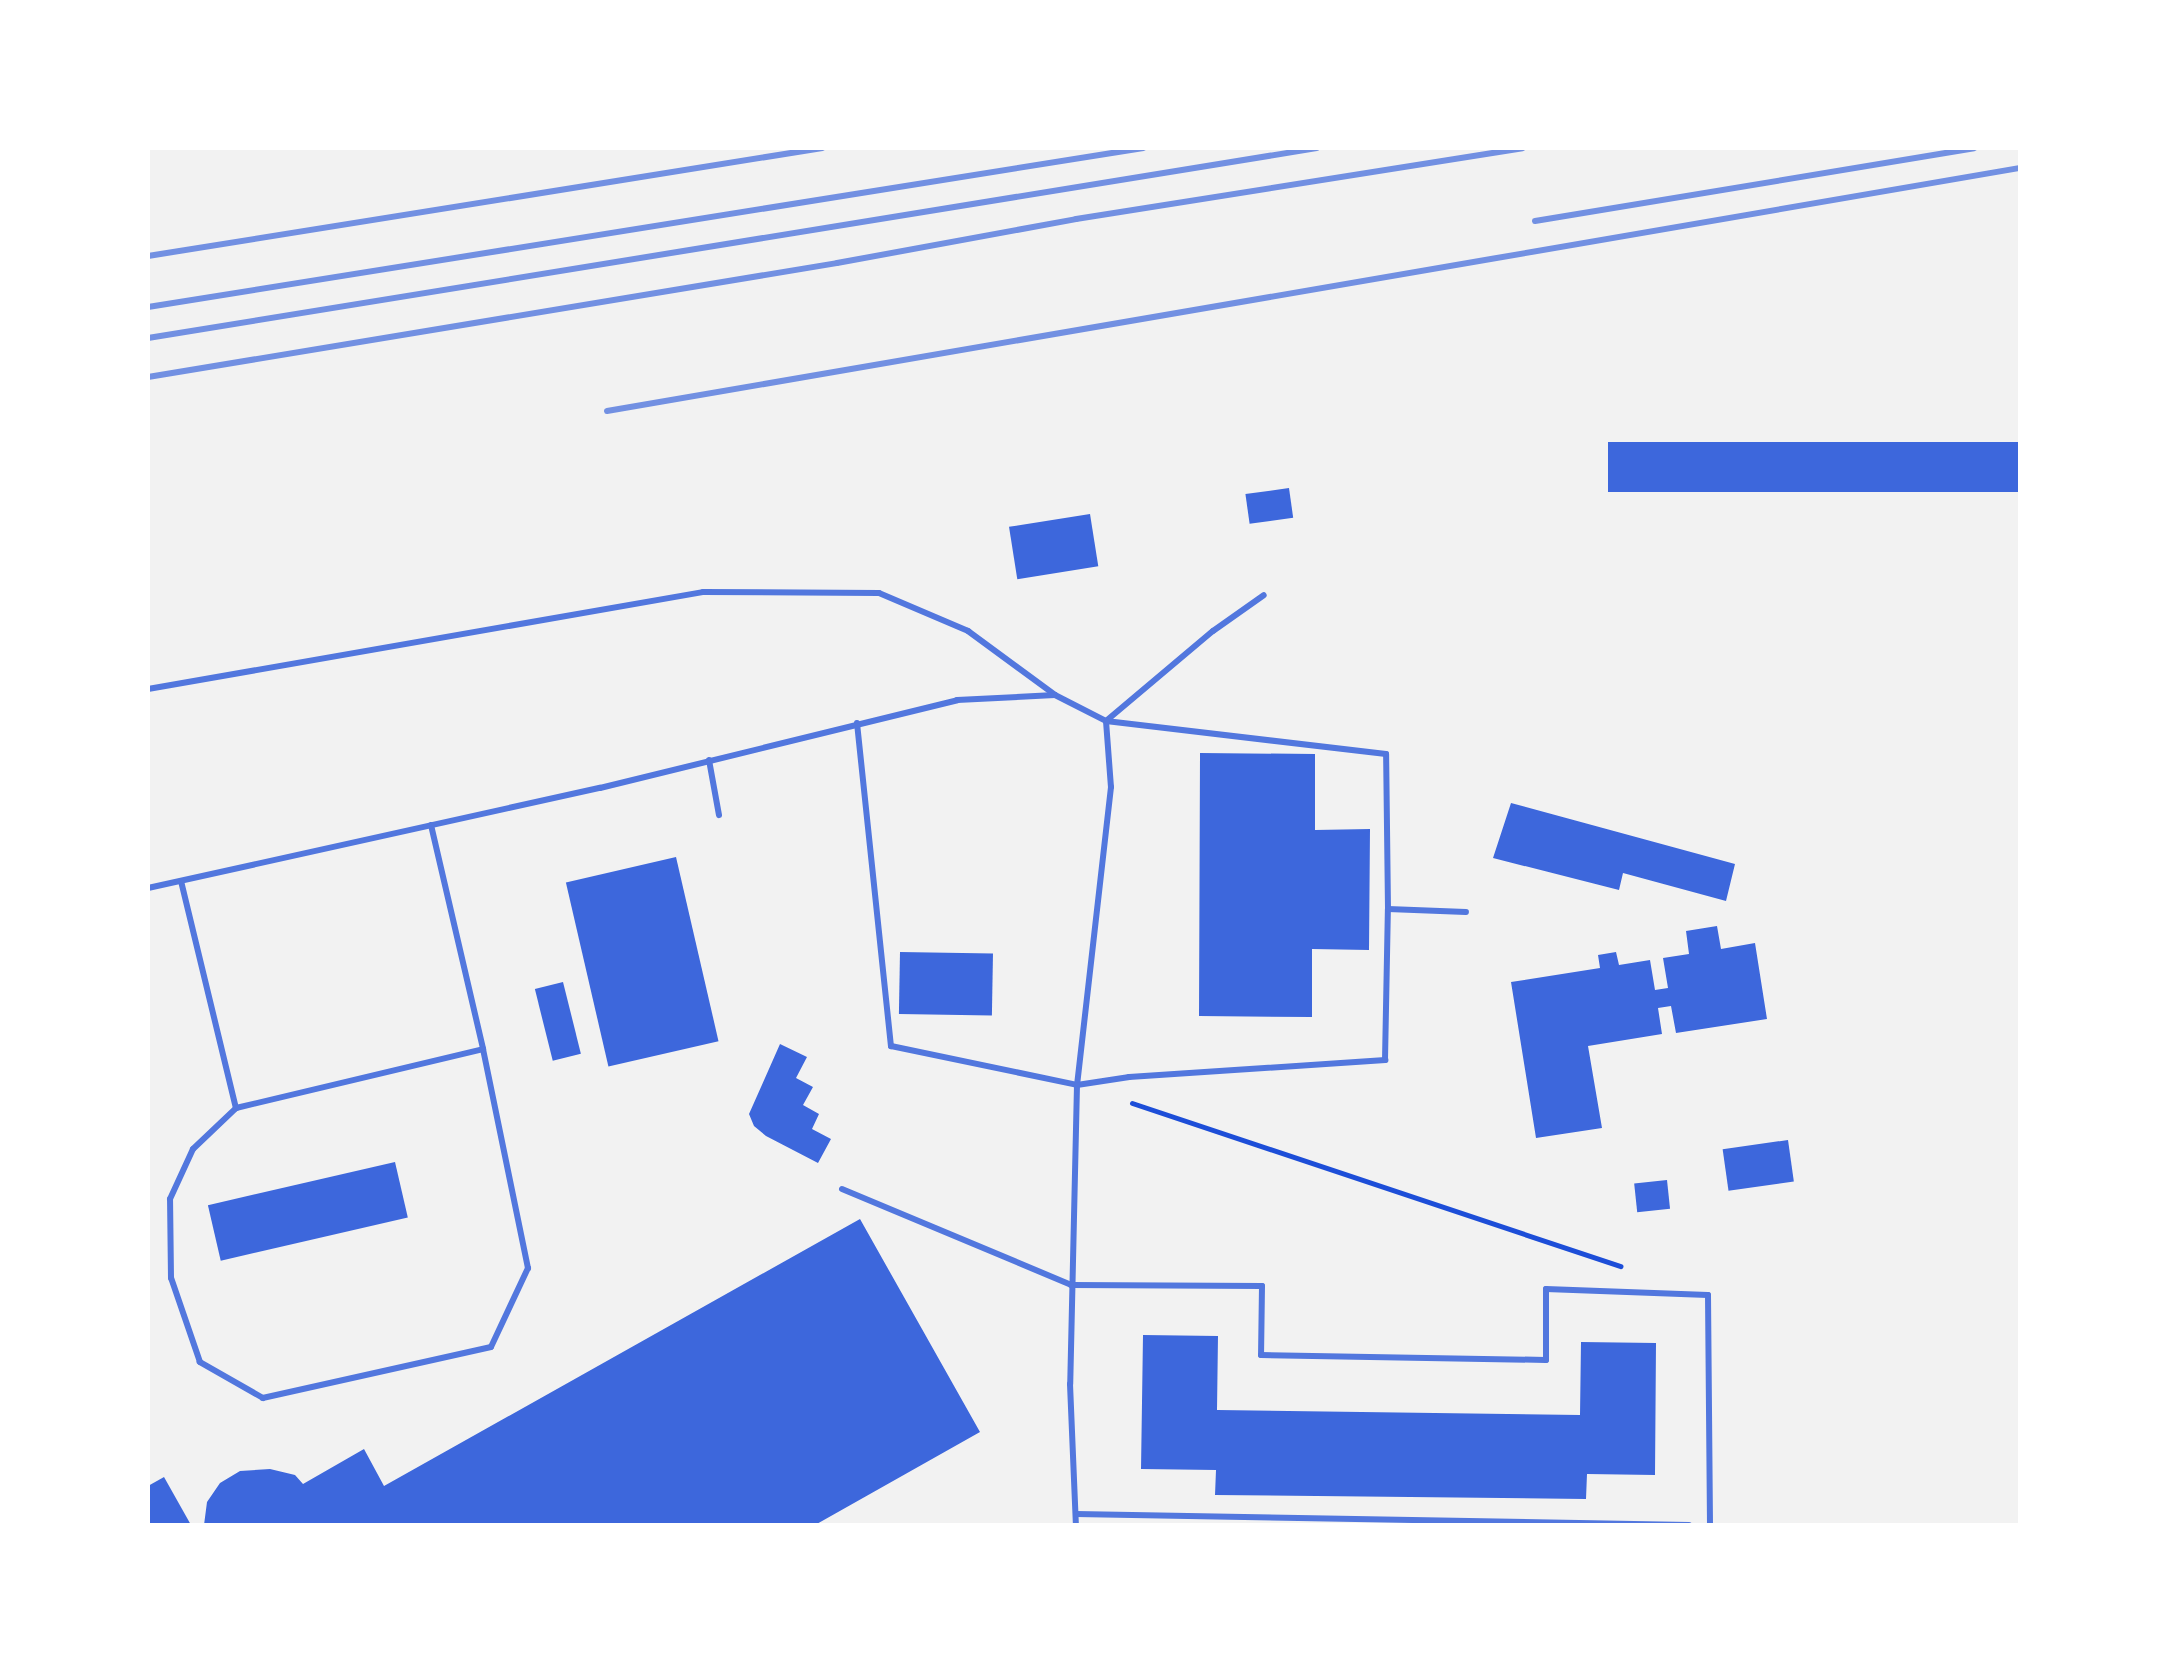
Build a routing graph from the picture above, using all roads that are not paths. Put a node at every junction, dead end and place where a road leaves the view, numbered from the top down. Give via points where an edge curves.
1 (1264, 595) dead end
2 (148, 689) edge
3 (1055, 695) junction
4 (1106, 721) junction
5 (857, 723) junction
6 (709, 760) junction
7 (719, 815) dead end
8 (431, 825) junction
9 (181, 881) junction
10 (148, 888) edge
11 (1388, 909) junction
12 (1466, 912) dead end
13 (483, 1049) junction
14 (1077, 1085) junction
15 (236, 1108) junction
16 (842, 1189) dead end
17 (1071, 1285) junction
18 (1076, 1514) junction
19 (1076, 1525) edge
20 (1689, 1525) edge
21 (1710, 1525) edge

1 - 4 lane
2 - 3 lane via 717,592 879,593 968,631
3 - 4 lane
3 - 5 lane via 957,700
4 - 11 lane via 1386,754
4 - 14 lane via 1111,787
5 - 6 lane
5 - 14 lane via 891,1046
6 - 7 lane
6 - 8 lane
8 - 9 lane
8 - 13 lane
9 - 10 lane
9 - 15 lane
11 - 12 lane
11 - 14 lane via 1385,1060
13 - 15 lane
13 - 15 lane via 528,1268 491,1347 263,1398 200,1362 171,1278 170,1199 193,1149
14 - 17 lane
16 - 17 lane
17 - 18 lane
17 - 21 lane via 1262,1286 1261,1355 1514,1360 1546,1360 1546,1289 1708,1295
18 - 19 lane
18 - 20 lane

